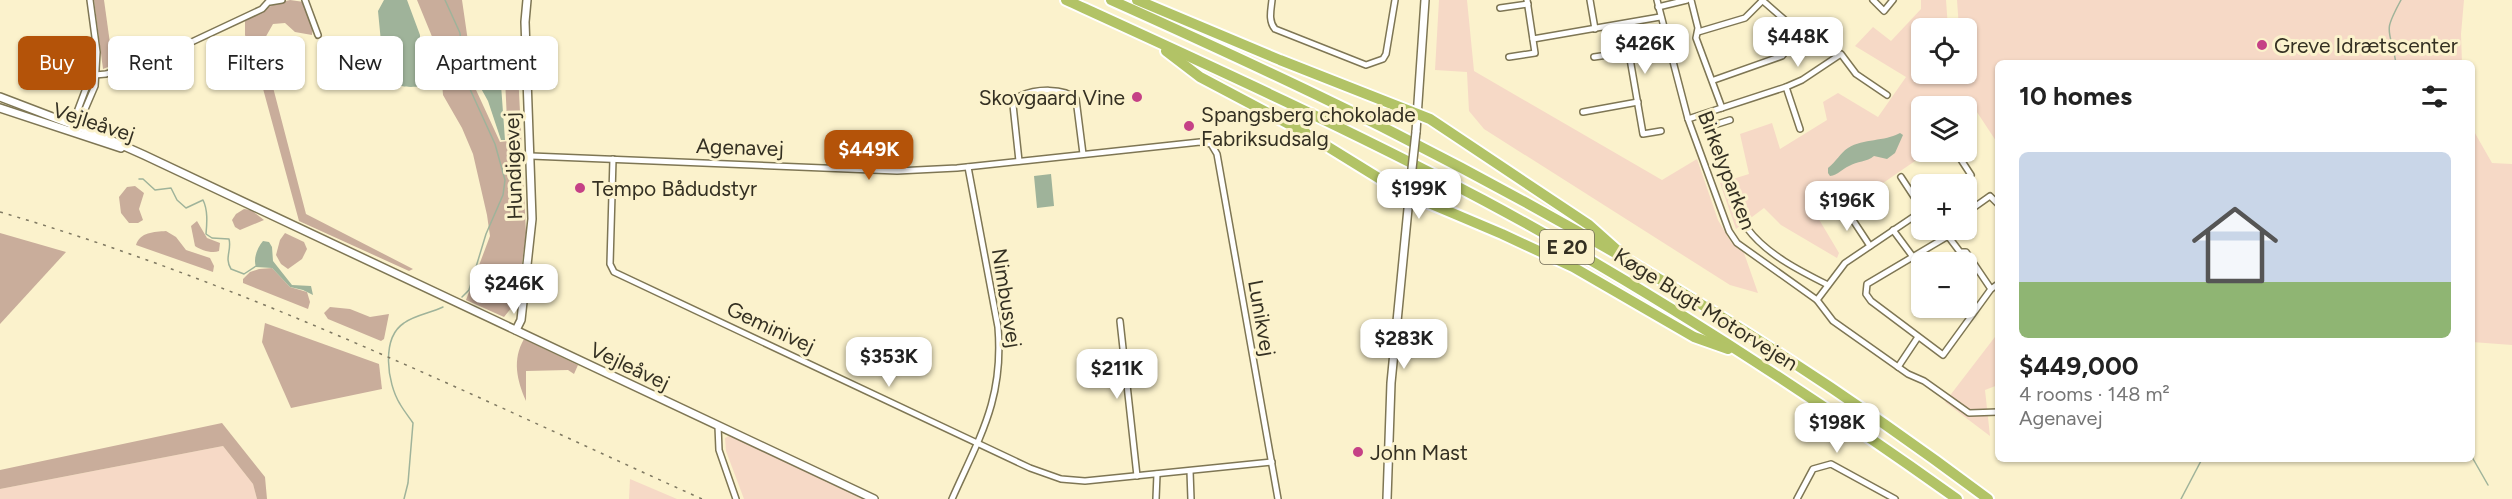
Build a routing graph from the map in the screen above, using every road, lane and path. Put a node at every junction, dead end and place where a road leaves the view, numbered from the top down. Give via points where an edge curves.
1 (90, 0) edge
2 (282, 0) edge
3 (305, 0) edge
4 (527, 0) edge
5 (1066, 0) edge
6 (1112, 0) edge
7 (1137, 0) edge
8 (1272, 0) edge
9 (1395, 0) edge
10 (1425, 0) edge
11 (1590, 0) edge
12 (1689, 0) edge
13 (1762, 0) edge
14 (1873, 0) edge
15 (1893, 0) edge
16 (270, 1) edge
17 (1527, 2) edge
18 (1657, 3) edge
19 (1500, 8) dead end
20 (1660, 17) junction
21 (1624, 24) junction
22 (1594, 29) junction
23 (1698, 32) junction
24 (318, 35) dead end
25 (96, 36) edge
26 (96, 39) edge
27 (1152, 39) junction
28 (1533, 39) junction
29 (1629, 52) junction
30 (1509, 57) dead end
31 (1594, 57) dead end
32 (96, 67) edge
33 (96, 75) edge
34 (1714, 80) junction
35 (1786, 87) junction
36 (85, 90) edge
37 (93, 90) edge
38 (1887, 95) dead end
39 (0, 96) edge
40 (1638, 102) junction
41 (0, 108) edge
42 (1722, 108) junction
43 (1418, 112) junction
44 (1583, 112) dead end
45 (1707, 113) junction
46 (1688, 119) junction
47 (1730, 120) dead end
48 (71, 123) junction
49 (79, 126) junction
50 (1711, 126) junction
51 (1800, 129) dead end
52 (1661, 131) dead end
53 (71, 132) junction
54 (1211, 144) joint
55 (1083, 154) junction
56 (144, 155) junction
57 (531, 156) junction
58 (613, 159) junction
59 (1019, 161) junction
60 (1720, 165) dead end
61 (968, 167) junction
62 (1901, 177) dead end
63 (1911, 193) edge
64 (1410, 196) junction
65 (1995, 201) edge
66 (1843, 205) dead end
67 (1977, 205) edge
68 (1911, 218) edge
69 (1747, 228) dead end
70 (1893, 230) junction
71 (1941, 240) edge
72 (1951, 240) edge
73 (1870, 246) junction
74 (1921, 252) edge
75 (1911, 256) edge
76 (1911, 258) edge
77 (1633, 264) junction
78 (1828, 285) junction
79 (1995, 286) edge
80 (1991, 289) junction
81 (1817, 300) junction
82 (1120, 321) dead end
83 (516, 330) junction
84 (1918, 337) junction
85 (1748, 356) junction
86 (1898, 367) junction
87 (1995, 412) edge
88 (718, 426) junction
89 (977, 442) junction
90 (1272, 462) junction
91 (1190, 471) junction
92 (1157, 474) junction
93 (1137, 476) junction
94 (736, 499) edge
95 (874, 499) edge
96 (952, 499) edge
97 (1156, 499) edge
98 (1191, 499) edge
99 (1278, 499) edge
100 (1388, 499) edge
101 (1797, 499) edge
102 (1894, 499) edge
103 (1957, 499) edge
104 (1988, 499) edge

1 - 25 street
2 - 16 street
3 - 24 street
4 - 57 street, Hundigevej
5 - 27 highway, Køge Bugt Motorvejen / E 20
6 - 77 highway, Køge Bugt Motorvejen / E 20 via 1396,134
7 - 43 highway
8 - 9 street via 1271,25 1275,29 1366,65 1386,54
10 - 43 street
11 - 22 street
12 - 18 street
12 - 23 street
13 - 23 street via 1745,18
13 - 34 street via 1802,34 1782,56
14 - 15 street via 1884,10
16 - 33 street via 262,9 182,47
17 - 19 street
17 - 28 street
18 - 20 street, Birkelyparken
20 - 21 street
20 - 46 street, Birkelyparken
21 - 22 street
21 - 29 street
22 - 28 street
23 - 34 street via 1696,38 1708,74
26 - 32 street
27 - 64 highway via 1200,77 1304,132
27 - 85 highway, Køge Bugt Motorvejen / E 20 via 1310,112 1485,201
28 - 30 street via 1535,53
29 - 31 street
29 - 40 street
34 - 42 street
35 - 38 street via 1841,54 1856,74
35 - 42 street
35 - 51 street
36 - 48 street
37 - 49 street
39 - 48 street, Vejleåvej
40 - 44 street
40 - 52 street via 1643,134
41 - 53 street, Vejleåvej
42 - 45 street
43 - 64 street, bridge
43 - 77 highway via 1589,225
45 - 46 street
45 - 50 street
46 - 81 street, Birkelyparken via 1728,231 1737,243
47 - 50 street
48 - 49 street, Vejleåvej
48 - 53 street
49 - 53 street
49 - 56 street, Vejleåvej
50 - 60 street via 1710,139
53 - 56 street, Vejleåvej
54 - 55 street, Agenavej
54 - 90 street, Lunikvej via 1217,154
55 - 59 street, Agenavej
55 - 59 street via 1076,99 1055,91 1041,91 1020,96 1013,105
56 - 83 street, Vejleåvej
57 - 58 street, Agenavej
57 - 83 street, Hundigevej via 532,219 521,320
58 - 61 street, Agenavej via 897,171
58 - 89 street, Geminivej via 610,264 614,272
59 - 61 street, Agenavej
61 - 89 street, Nimbusvej via 1000,353 993,408
62 - 63 street
64 - 85 highway via 1573,267 1694,337
64 - 100 street via 1391,383
65 - 67 street via 1990,196
66 - 73 street
68 - 70 street
69 - 78 street via 1756,240 1782,259
70 - 73 street
70 - 75 street
71 - 74 street
72 - 80 street via 1960,252 1966,252
73 - 78 street via 1845,262
76 - 84 street via 1867,284 1865,290 1871,301
77 - 104 highway, Køge Bugt Motorvejen / E 20 via 1834,390
78 - 81 street
79 - 80 street
80 - 84 street via 1943,355
81 - 86 street, Birkelyparken via 1833,321
82 - 93 street
83 - 88 street, Vejleåvej
84 - 86 street
85 - 103 highway, Køge Bugt Motorvejen / E 20
86 - 87 street, Birkelyparken via 1968,413
88 - 94 street via 719,450
88 - 95 street, Vejleåvej
89 - 93 street, Geminivej via 1030,468 1061,478 1085,481
89 - 96 street, Nimbusvej
90 - 91 street, Geminivej
90 - 99 street, Lunikvej
91 - 92 street, Geminivej
91 - 98 street
92 - 93 street, Geminivej
92 - 97 street
101 - 102 street via 1812,470 1831,464

